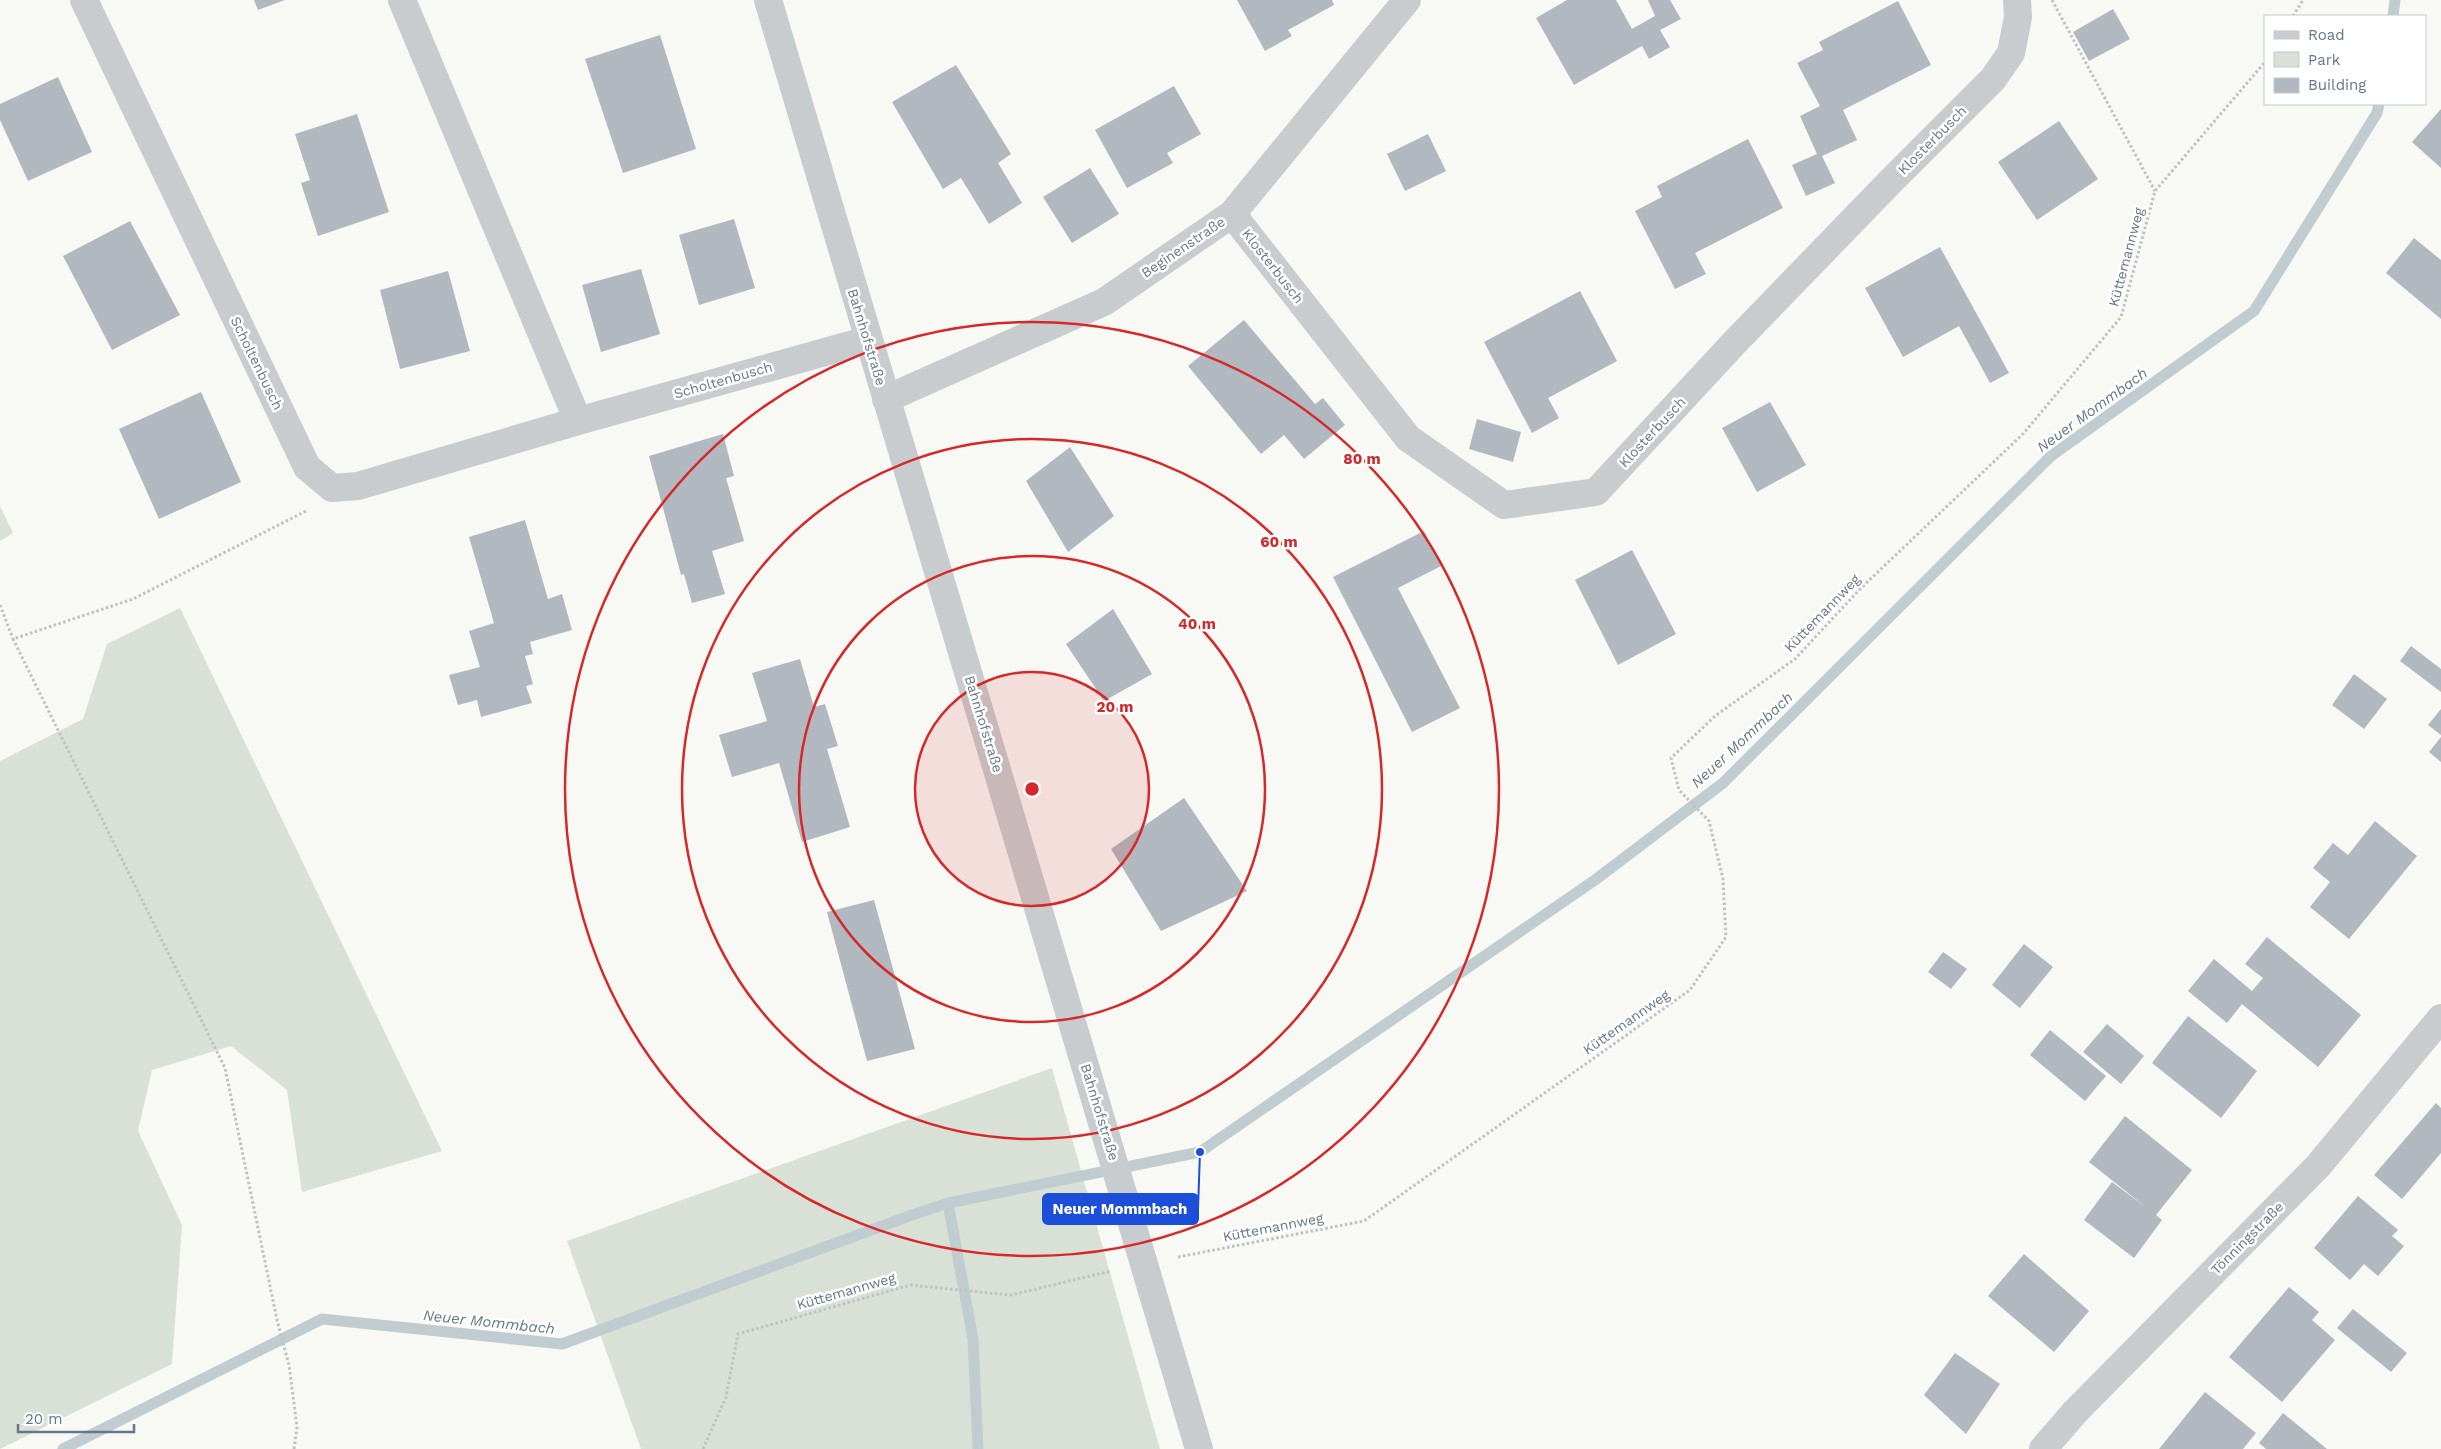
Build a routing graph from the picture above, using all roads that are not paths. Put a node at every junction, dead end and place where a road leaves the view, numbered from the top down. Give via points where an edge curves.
1 (84, 0) edge
2 (402, 0) edge
3 (768, 0) edge
4 (1407, 0) edge
5 (2017, 0) edge
6 (1232, 214) junction
7 (868, 340) junction
8 (886, 399) junction
9 (578, 421) junction
10 (2441, 1018) edge
11 (1200, 1449) edge
12 (2043, 1449) edge

1 - 9 street, Scholtenbusch via 307,467 332,488 358,486
2 - 9 street
3 - 7 street, Bahnhofstraße
4 - 6 street, Beginenstraße
5 - 6 street, Klosterbusch via 2018,17 2011,53 1994,79 1822,252 1596,492 1504,505 1408,438
6 - 8 street, Beginenstraße via 1104,302
7 - 8 street, Bahnhofstraße
7 - 9 street, Scholtenbusch
8 - 11 street, Bahnhofstraße
10 - 12 street, Tönningstraße via 2318,1166 2075,1412

